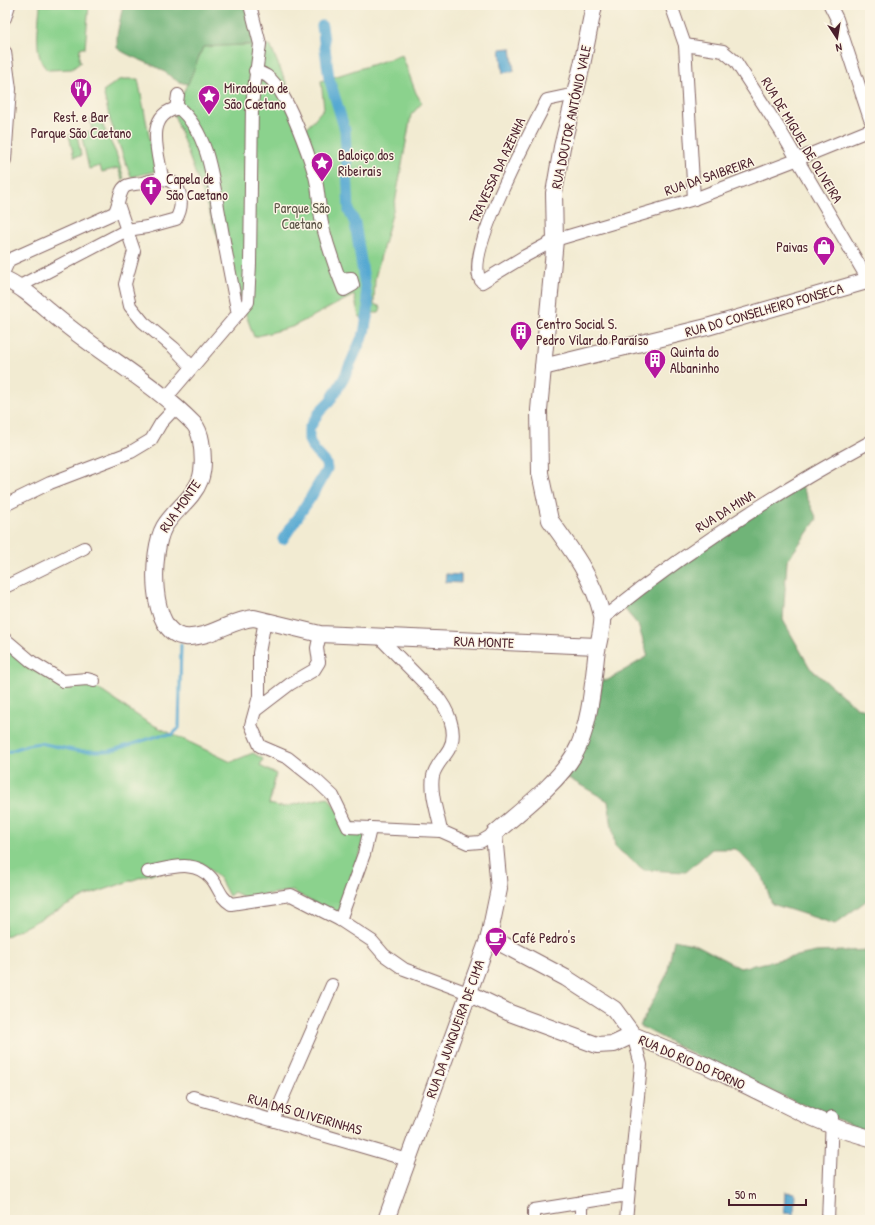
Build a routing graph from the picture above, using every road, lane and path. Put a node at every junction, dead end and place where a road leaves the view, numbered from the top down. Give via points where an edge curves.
1 (9, 5) edge
2 (250, 5) edge
3 (594, 5) edge
4 (671, 5) edge
5 (830, 5) edge
6 (5, 18) edge
7 (685, 45) junction
8 (5, 52) edge
9 (255, 71) junction
10 (575, 94) junction
11 (178, 95) dead end
12 (176, 109) junction
13 (870, 119) edge
14 (870, 130) edge
15 (5, 160) edge
16 (796, 160) junction
17 (162, 178) junction
18 (694, 199) junction
19 (119, 207) junction
20 (127, 230) junction
21 (555, 240) junction
22 (5, 269) edge
23 (5, 279) edge
24 (340, 279) dead end
25 (870, 281) edge
26 (482, 282) joint
27 (20, 286) junction
28 (238, 314) junction
29 (192, 367) junction
30 (543, 367) junction
31 (170, 403) junction
32 (870, 442) edge
33 (5, 505) edge
34 (84, 548) dead end
35 (5, 587) edge
36 (603, 618) junction
37 (265, 620) junction
38 (320, 634) junction
39 (380, 638) junction
40 (5, 639) edge
41 (597, 646) junction
42 (94, 681) dead end
43 (256, 710) junction
44 (370, 829) junction
45 (441, 831) junction
46 (494, 834) junction
47 (148, 872) dead end
48 (340, 920) junction
49 (489, 937) junction
50 (332, 984) dead end
51 (468, 993) junction
52 (633, 1035) junction
53 (193, 1097) dead end
54 (272, 1120) junction
55 (832, 1122) junction
56 (870, 1138) edge
57 (408, 1160) junction
58 (627, 1195) junction
59 (581, 1202) junction
60 (386, 1220) edge
61 (534, 1220) edge
62 (580, 1220) edge
63 (626, 1220) edge
64 (828, 1220) edge

1 - 6 street
2 - 9 street via 260,44
3 - 10 main road, RUA DOUTOR ANTÓNIO VALE
4 - 7 street
5 - 13 street
7 - 16 street, RUA DE MIGUEL DE OLIVEIRA via 723,51 736,62
7 - 18 street
8 - 15 street via 10,89
9 - 24 street via 264,73 276,84 303,142 315,177 322,222
9 - 28 street via 248,302
10 - 21 main road, RUA DOUTOR ANTÓNIO VALE via 554,193
10 - 26 street, TRAVESSA DA AZENHA via 547,100 516,160 484,232 477,272
11 - 12 street
12 - 17 street via 171,109 161,118 155,132
12 - 28 street via 179,108 186,115 202,142 213,178
14 - 16 street, RUA DA SAIBREIRA
16 - 18 street, RUA DA SAIBREIRA
16 - 25 street, RUA DE MIGUEL DE OLIVEIRA
17 - 19 street via 126,186 121,192
17 - 20 street via 172,181 178,189 181,205 176,219
18 - 21 street, RUA DA SAIBREIRA
19 - 20 street
19 - 22 street via 114,213 9,260
20 - 27 street
20 - 29 street via 134,251 126,284 130,306 143,322
21 - 26 street, RUA DA SAIBREIRA
21 - 30 main road, RUA DOUTOR ANTÓNIO VALE
23 - 27 main road, RUA MONTE
25 - 30 main road, RUA DO CONSELHEIRO FONSECA via 707,327
27 - 31 main road, RUA MONTE via 65,324
28 - 29 street
29 - 31 street
30 - 36 main road, RUA DOUTOR ANTÓNIO VALE via 539,410 540,473 547,509 550,520 590,578
31 - 33 street via 150,440 132,452 50,483
31 - 37 main road, RUA MONTE via 199,432 202,466 197,488 164,526 157,542 154,586 162,616 172,632 183,637 204,634 244,619
32 - 36 street, RUA DA MINA via 829,464 688,552
34 - 35 street
36 - 41 main road
37 - 38 main road, RUA MONTE
37 - 43 street via 259,653 259,696
38 - 39 main road, RUA MONTE
38 - 43 street via 317,648 319,662 314,670 290,684
39 - 41 main road, RUA MONTE
39 - 45 street via 444,704 448,716 452,739 450,748 436,770 433,780
40 - 42 street via 32,662 63,681
41 - 46 main road via 586,719 574,753 557,776
43 - 44 street via 251,725 260,746 288,758 317,781 332,796 348,827
44 - 45 street
44 - 48 street via 364,854
45 - 46 street via 468,843 480,842
46 - 49 main road, RUA DA JUNQUEIRA DE CIMA via 499,889
47 - 48 street via 176,866 196,866 212,879 222,898 231,904 291,895
48 - 51 street via 372,941 384,955 404,968
49 - 51 main road, RUA DA JUNQUEIRA DE CIMA
49 - 52 main road, RUA DO RIO DO FORNO via 566,978 614,1009
50 - 54 street
51 - 52 main road via 510,1013 597,1045 614,1044
51 - 57 main road, RUA DA JUNQUEIRA DE CIMA
52 - 55 main road, RUA DO RIO DO FORNO via 705,1065 804,1114
52 - 58 street via 641,1065
53 - 54 street, RUA DAS OLIVEIRINHAS
54 - 57 street, RUA DAS OLIVEIRINHAS
55 - 56 main road, RUA DO RIO DO FORNO
55 - 64 street
57 - 60 main road, RUA DA JUNQUEIRA DE CIMA
58 - 59 street
58 - 63 street
59 - 61 street via 534,1210
59 - 62 street

